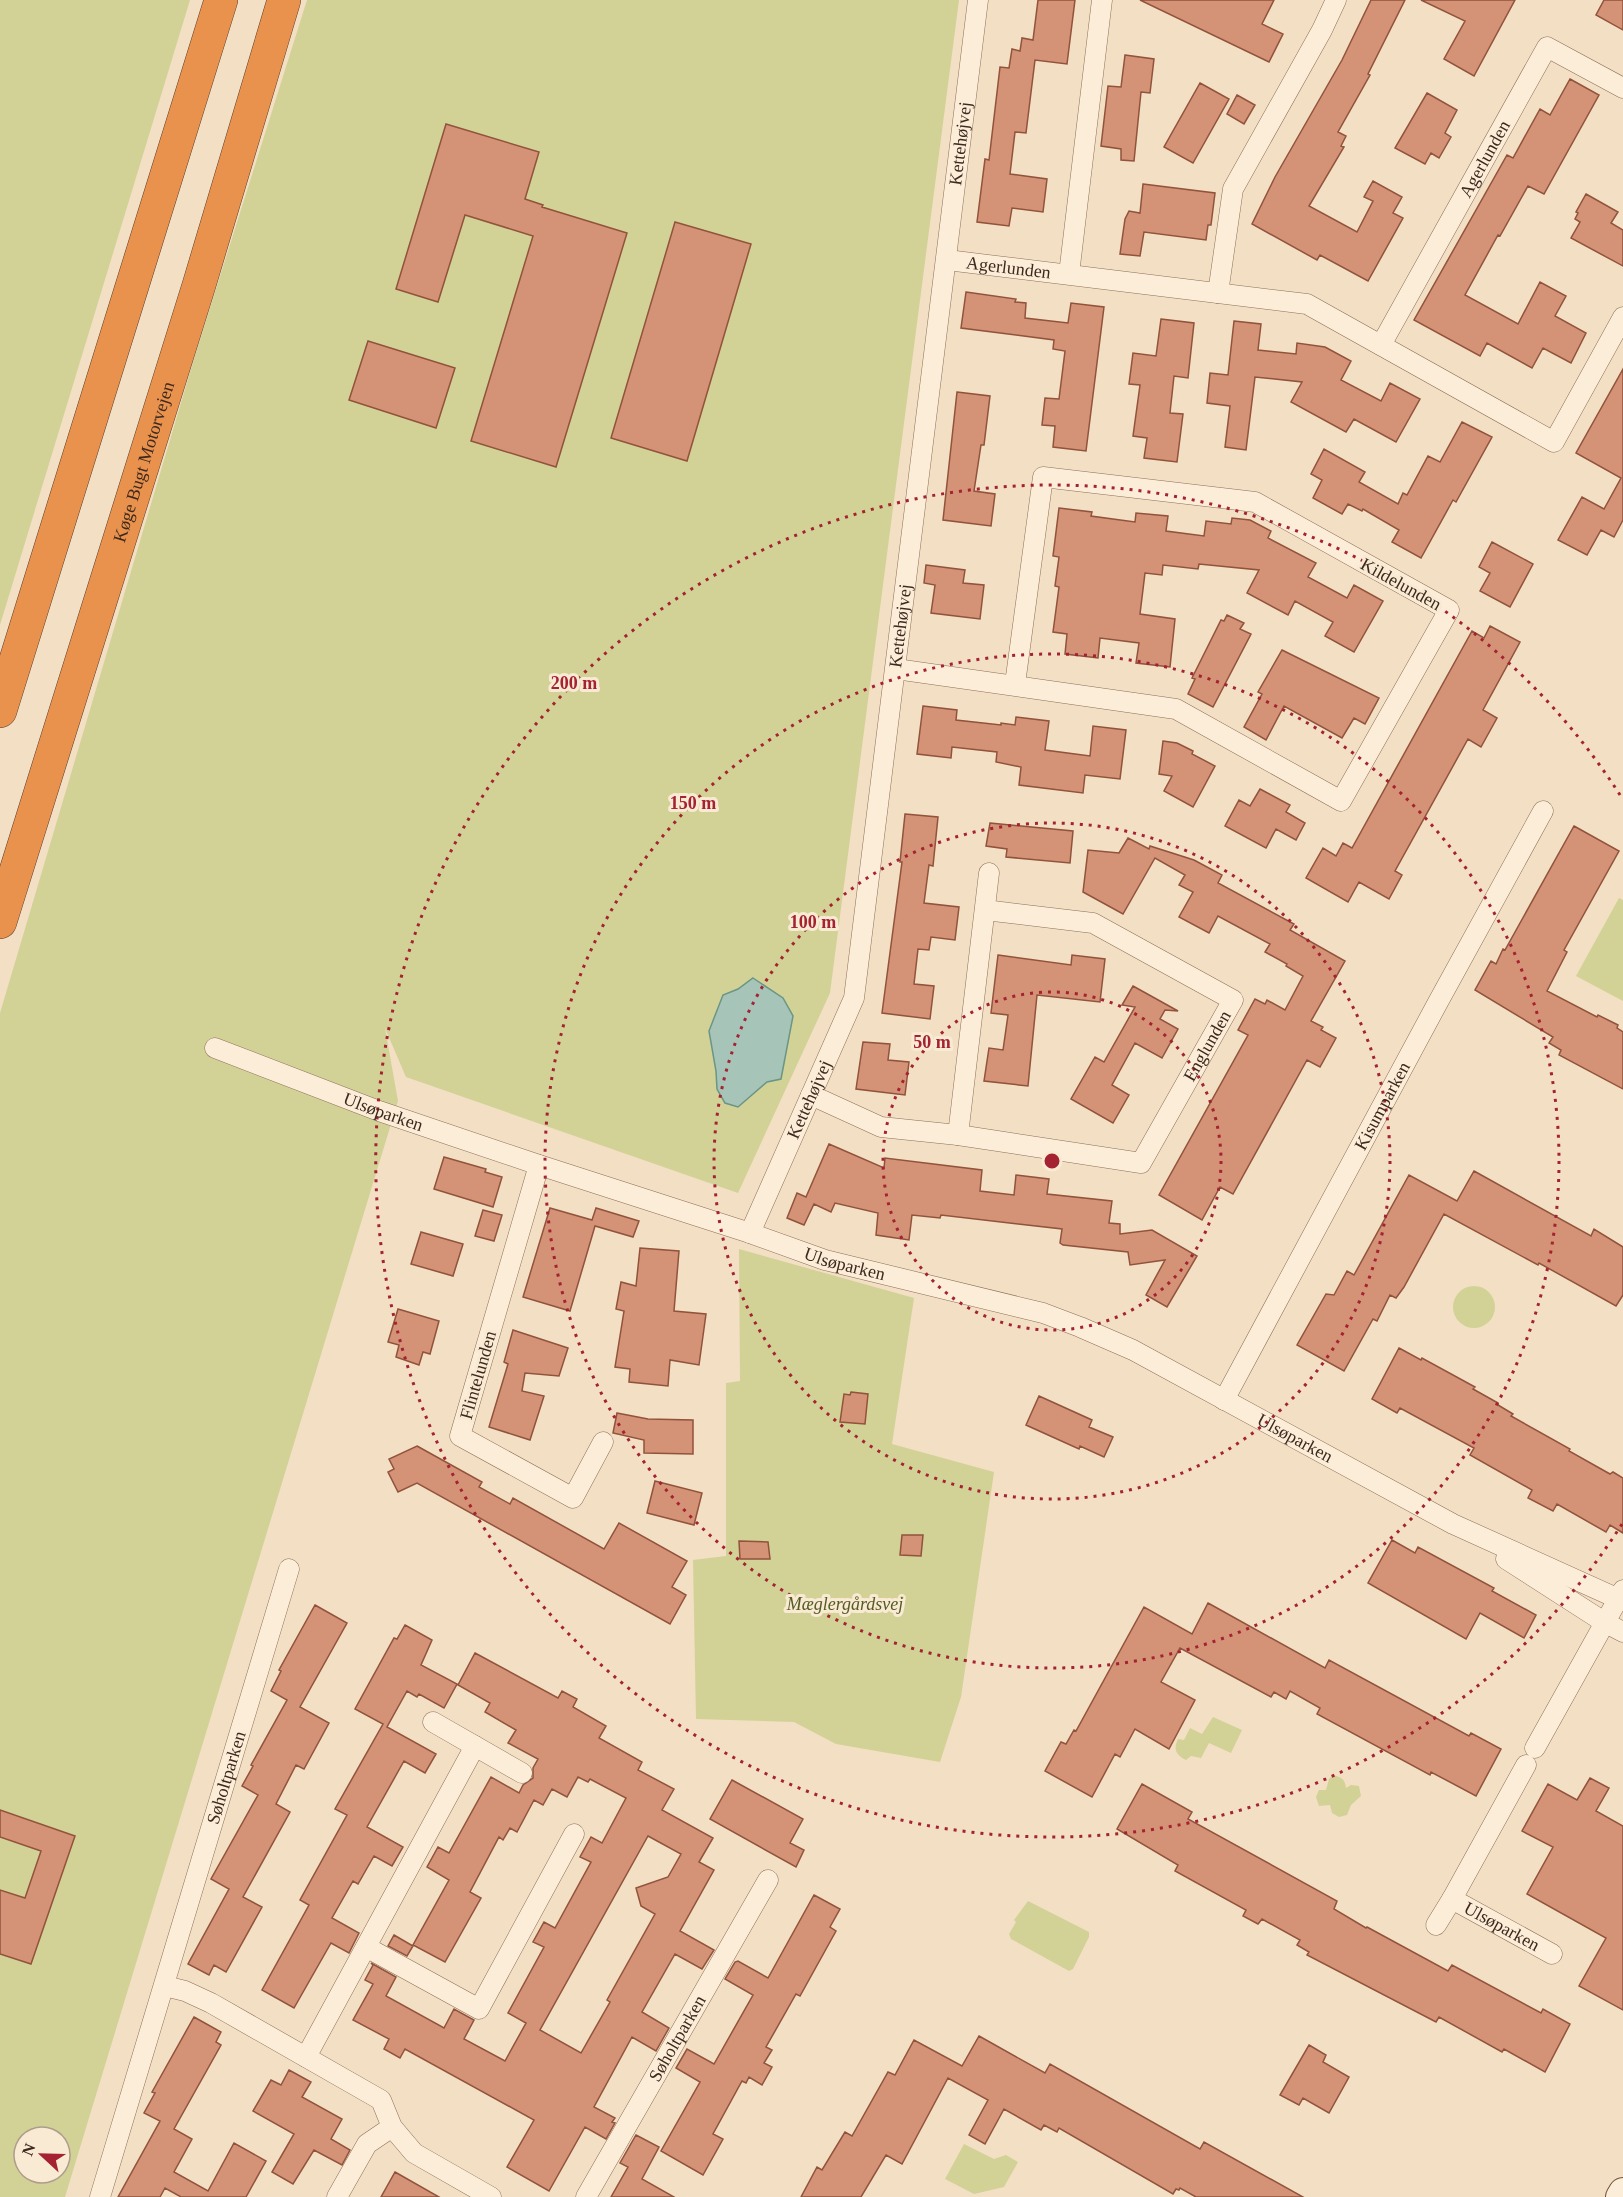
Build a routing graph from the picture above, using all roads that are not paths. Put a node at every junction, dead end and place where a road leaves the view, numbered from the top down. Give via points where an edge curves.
1 (221, 0) edge
2 (284, 0) edge
3 (978, 0) edge
4 (1102, 0) edge
5 (1336, 0) edge
6 (1623, 88) edge
7 (947, 260) junction
8 (1069, 274) junction
9 (1218, 293) junction
10 (1623, 317) edge
11 (1381, 345) junction
12 (896, 669) junction
13 (1015, 684) junction
14 (0, 711) edge
15 (1543, 811) dead end
16 (989, 873) dead end
17 (986, 910) junction
18 (0, 922) edge
19 (215, 1048) dead end
20 (811, 1095) junction
21 (958, 1135) junction
22 (538, 1165) junction
23 (750, 1233) junction
24 (1224, 1400) junction
25 (603, 1443) dead end
26 (1453, 1524) junction
27 (289, 1569) dead end
28 (1621, 1596) edge
29 (1604, 1623) junction
30 (1623, 1632) edge
31 (433, 1722) dead end
32 (475, 1746) junction
33 (1535, 1748) dead end
34 (1526, 1765) dead end
35 (522, 1773) dead end
36 (574, 1834) dead end
37 (768, 1880) dead end
38 (1452, 1899) junction
39 (1436, 1924) dead end
40 (366, 1947) junction
41 (1552, 1954) dead end
42 (165, 1986) junction
43 (306, 2058) junction
44 (392, 2127) junction
45 (1623, 2192) edge
46 (100, 2197) edge
47 (337, 2197) edge
48 (491, 2197) edge
49 (586, 2197) edge
50 (1620, 2197) edge

1 - 14 highway
2 - 18 highway, Køge Bugt Motorvejen
3 - 7 street, Kettehøjvej
4 - 8 street, Agerlunden
5 - 9 street via 1233,189
6 - 11 street, Agerlunden via 1547,47
7 - 8 street, Agerlunden
7 - 12 street, Kettehøjvej
8 - 9 street, Agerlunden
9 - 11 street, Agerlunden via 1307,304
10 - 11 street, Agerlunden via 1554,442
12 - 13 street, Kildelunden
12 - 20 street, Kettehøjvej via 854,998
13 - 13 street, Kildelunden via 1176,709 1341,801 1449,610 1255,502 1043,477
15 - 24 street, Kisumparken
16 - 17 street
17 - 21 street
17 - 21 street, Englunden via 1093,923 1233,1000 1141,1163
19 - 22 street, Ulsøparken via 379,1111
20 - 21 street, Englunden via 881,1127
20 - 23 street, Kettehøjvej
22 - 23 street, Ulsøparken
22 - 25 street, Flintelunden via 460,1436 573,1498
23 - 24 street, Ulsøparken via 825,1260 1042,1313 1132,1350
24 - 26 street, Ulsøparken
26 - 28 street, Ulsøparken
26 - 29 street, Ulsøparken
27 - 42 street, Søholtparken
28 - 29 street, Ulsøparken
29 - 30 street, Ulsøparken
29 - 33 street, Ulsøparken
31 - 32 street
32 - 35 street
32 - 40 street
34 - 38 street, Ulsøparken
36 - 40 street via 479,2009
37 - 49 street, Søholtparken
38 - 39 street, Ulsøparken
38 - 41 street, Ulsøparken
40 - 43 street
42 - 43 street via 211,2003
42 - 46 street, Søholtparken
43 - 44 street via 381,2100
44 - 47 street via 367,2144
44 - 48 street via 414,2153
45 - 50 street

